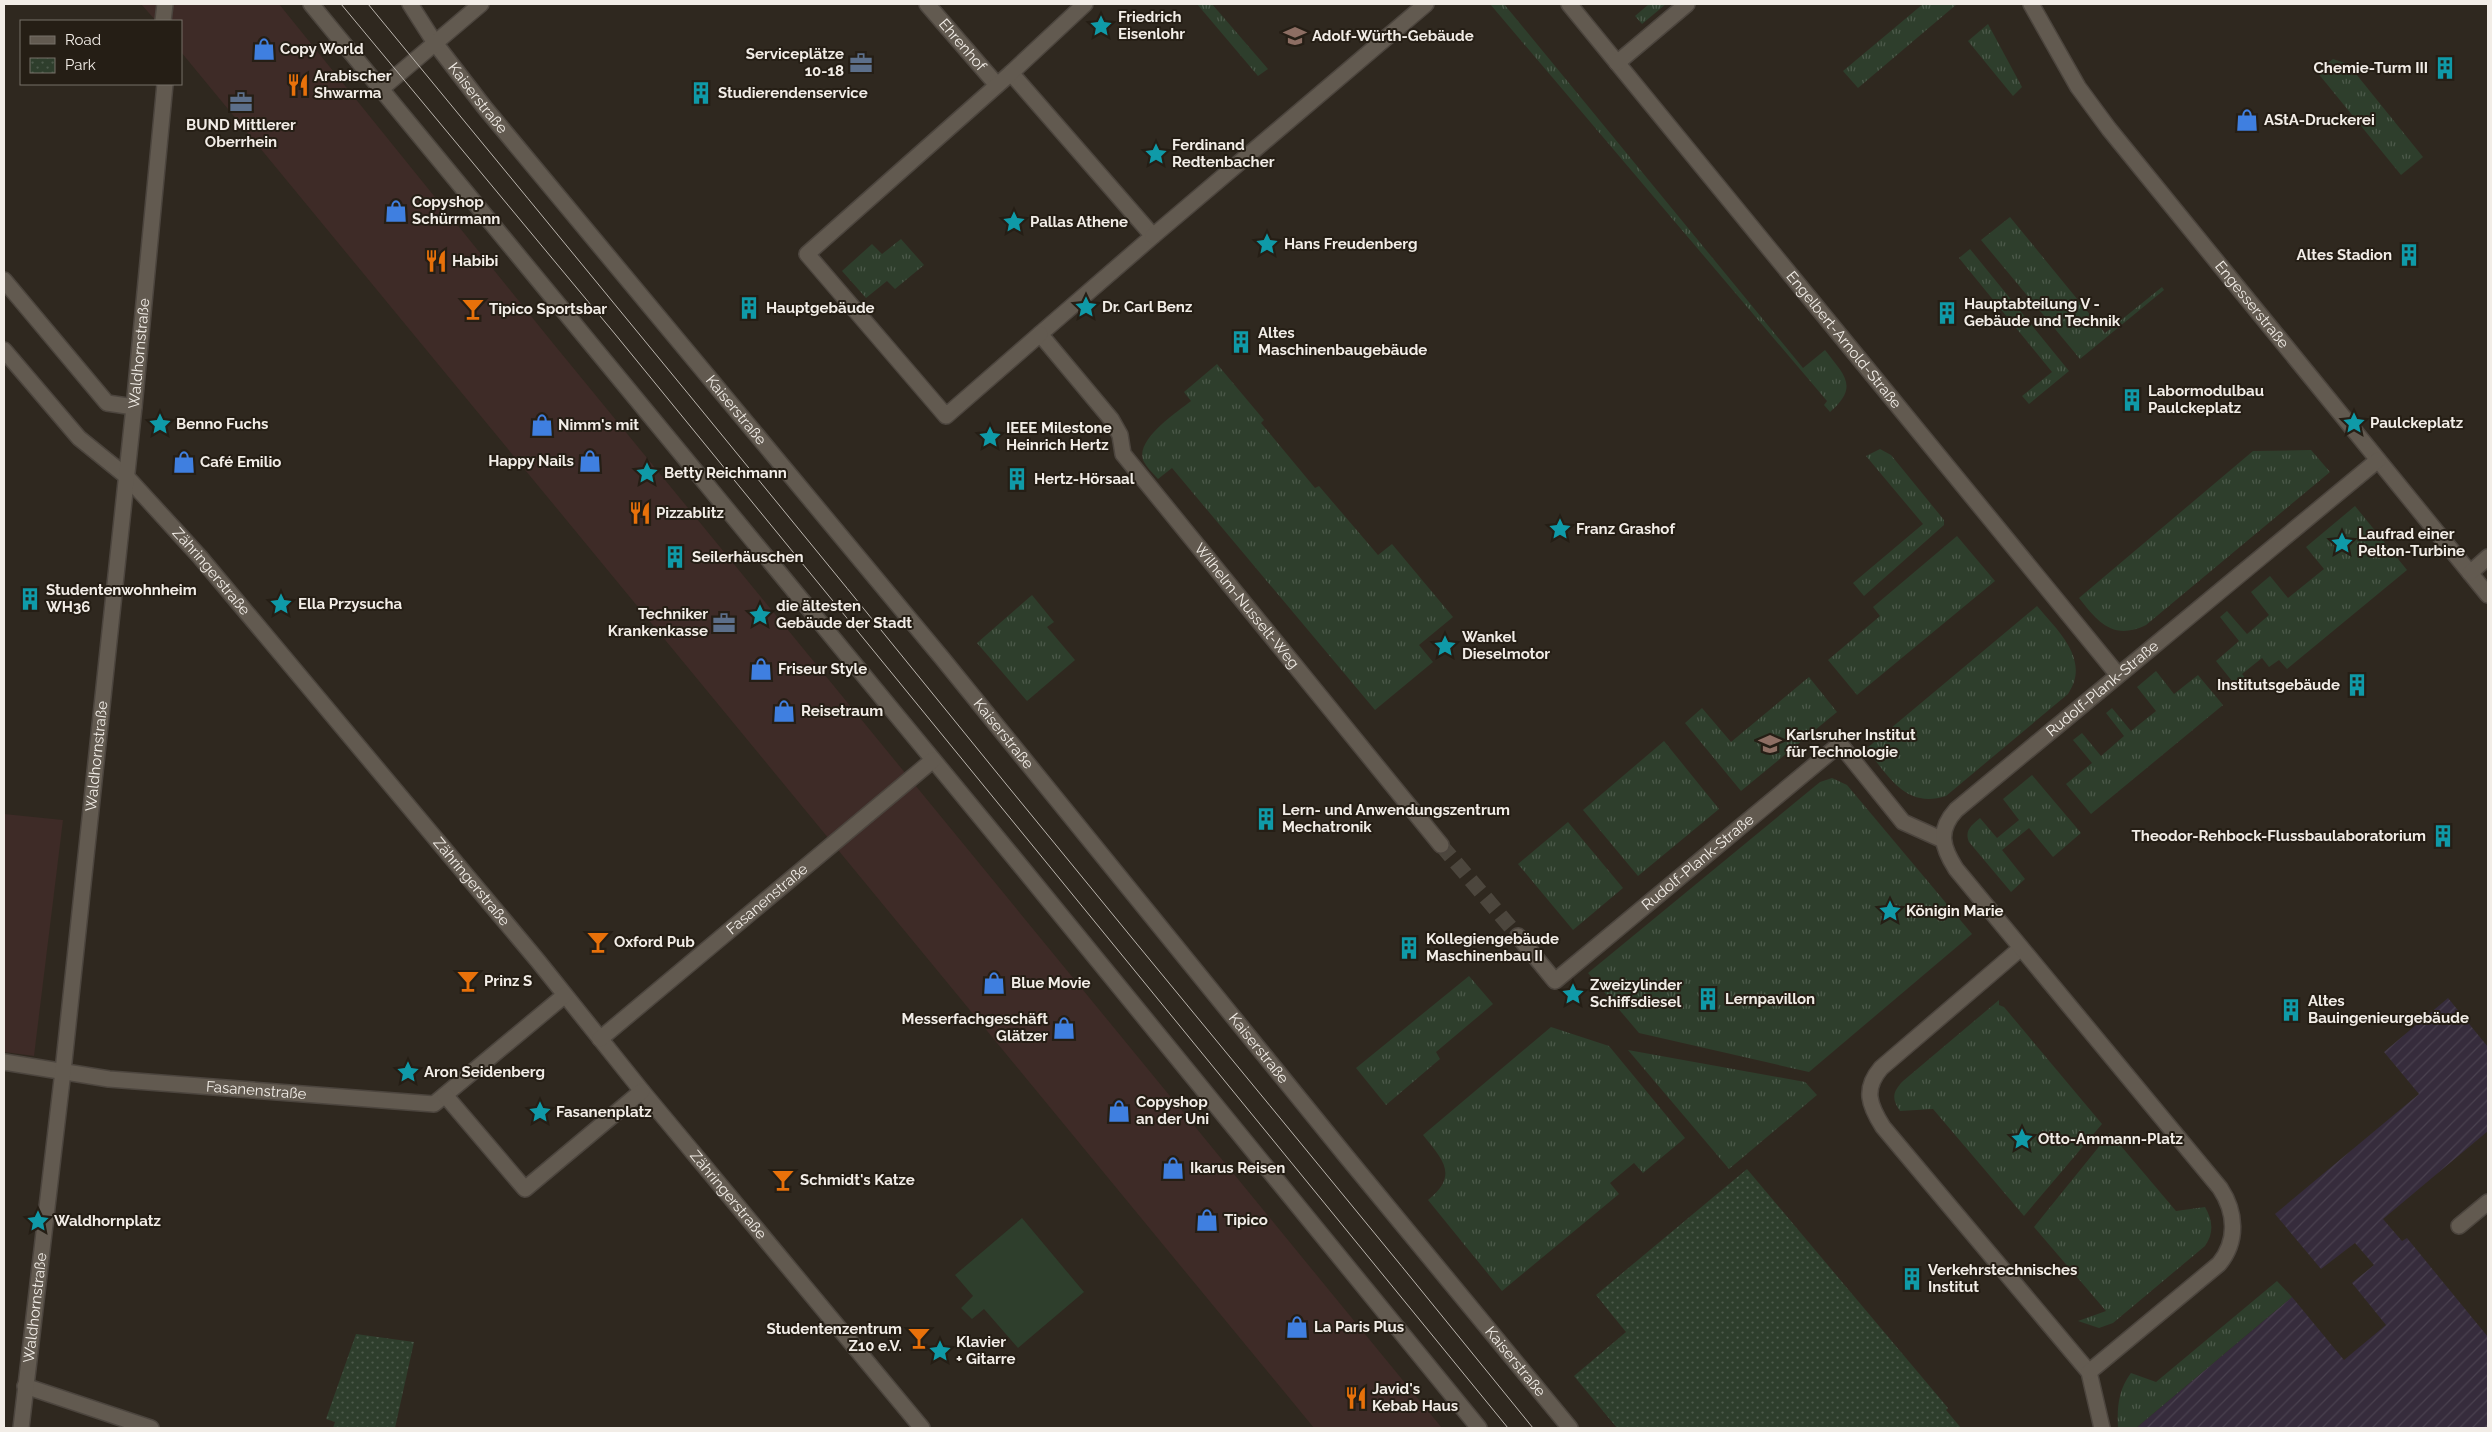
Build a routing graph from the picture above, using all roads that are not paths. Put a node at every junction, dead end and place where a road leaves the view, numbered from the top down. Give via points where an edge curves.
1 (165, 4) edge
2 (310, 4) edge
3 (410, 4) edge
4 (481, 4) edge
5 (927, 4) edge
6 (1085, 4) edge
7 (1426, 4) edge
8 (1569, 4) edge
9 (1687, 4) edge
10 (2031, 4) edge
11 (163, 20) edge
12 (435, 43) junction
13 (1618, 63) junction
14 (1011, 74) junction
15 (165, 85) edge
16 (998, 85) junction
17 (381, 89) junction
18 (1153, 236) junction
19 (4, 280) edge
20 (1040, 334) junction
21 (4, 350) edge
22 (134, 407) junction
23 (2378, 460) junction
24 (126, 476) junction
25 (2488, 557) edge
26 (2470, 573) junction
27 (2488, 595) edge
28 (2118, 675) junction
29 (933, 760) junction
30 (1943, 840) junction
31 (1440, 845) tunnel mouth
32 (1518, 936) tunnel mouth
33 (2021, 948) junction
34 (565, 995) junction
35 (600, 1039) junction
36 (4, 1062) edge
37 (63, 1071) junction
38 (642, 1091) junction
39 (445, 1095) junction
40 (2488, 1202) edge
41 (2459, 1226) dead end
42 (2089, 1372) junction
43 (25, 1386) junction
44 (21, 1428) edge
45 (151, 1428) edge
46 (922, 1428) edge
47 (1479, 1428) edge
48 (1570, 1428) edge
49 (2102, 1428) edge

1 - 11 street
2 - 17 street
3 - 12 street, Kaiserstraße
4 - 12 street
5 - 16 street, Ehrenhof
6 - 14 street
7 - 18 street
8 - 13 street, Engelbert-Arnold-Straße
9 - 13 street
10 - 23 street, Engesserstraße via 2078,87 2109,130
12 - 17 street
12 - 48 street, Kaiserstraße via 504,131 936,650
13 - 28 street, Engelbert-Arnold-Straße
14 - 16 street
14 - 18 street
15 - 22 street, Waldhornstraße
16 - 20 street via 807,254 946,416
17 - 29 street
18 - 20 street
19 - 22 street via 107,402
20 - 31 street, Wilhelm-Nusselt-Weg via 1111,419 1120,435 1123,454
21 - 24 street, Zähringerstraße via 79,438
22 - 24 street, Waldhornstraße
23 - 26 street, Engesserstraße
23 - 28 street, Rudolf-Plank-Straße
24 - 34 street, Zähringerstraße via 200,557
24 - 37 street, Waldhornstraße
25 - 26 street
26 - 27 street, Engesserstraße
28 - 30 street, Rudolf-Plank-Straße via 1956,810 1948,819
29 - 35 street, Fasanenstraße
29 - 47 street
30 - 32 street, Rudolf-Plank-Straße via 1903,822 1840,744 1555,981
30 - 33 street via 1956,869
33 - 42 street via 2220,1188 2232,1219 2232,1244 2219,1264
33 - 42 street via 1881,1068 1869,1089 1871,1104 1883,1127
34 - 35 street, Zähringerstraße
34 - 39 street
35 - 38 street, Zähringerstraße
36 - 37 street
37 - 39 street, Fasanenstraße via 109,1078 434,1104
37 - 43 street, Waldhornstraße
38 - 39 street via 525,1190
38 - 46 street, Zähringerstraße
40 - 41 street
42 - 49 street
43 - 44 street, Waldhornstraße
43 - 45 street

